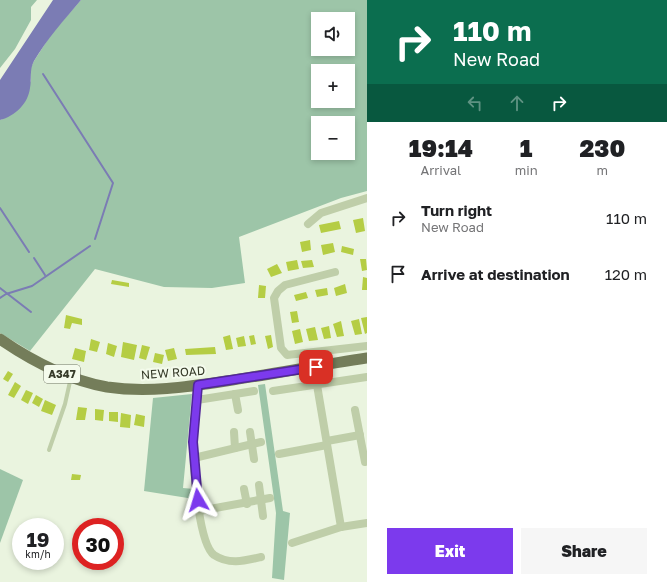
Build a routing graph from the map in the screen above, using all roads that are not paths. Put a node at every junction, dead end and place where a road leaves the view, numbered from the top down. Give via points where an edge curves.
1 (367, 198) edge
2 (308, 224) dead end
3 (335, 272) dead end
4 (0, 339) edge
5 (367, 346) edge
6 (367, 358) edge
7 (367, 365) edge
8 (287, 372) junction
9 (71, 377) junction
10 (367, 377) edge
11 (198, 385) junction
12 (317, 385) junction
13 (273, 391) dead end
14 (254, 392) dead end
15 (235, 394) junction
16 (197, 400) junction
17 (238, 410) dead end
18 (355, 410) dead end
19 (234, 432) dead end
20 (250, 432) dead end
21 (360, 435) junction
22 (261, 442) dead end
23 (327, 443) junction
24 (252, 444) junction
25 (235, 448) junction
26 (49, 450) dead end
27 (279, 454) dead end
28 (194, 458) junction
29 (254, 459) dead end
30 (365, 462) dead end
31 (259, 485) dead end
32 (244, 489) dead end
33 (270, 498) dead end
34 (261, 500) junction
35 (246, 504) junction
36 (199, 511) junction
37 (262, 516) dead end
38 (367, 523) edge
39 (341, 527) junction
40 (292, 543) dead end
41 (261, 557) dead end

1 - 2 street via 321,213
3 - 5 street via 285,285 278,291 274,298 281,348 287,355
4 - 9 main road, NEW ROAD / A347 via 20,353
6 - 8 main road, NEW ROAD / A347
7 - 8 main road, NEW ROAD / A347
8 - 11 main road, NEW ROAD / A347
9 - 11 main road, NEW ROAD / A347 via 108,387 150,390
9 - 26 lane via 65,404
10 - 12 street
11 - 16 street
12 - 13 street
12 - 23 street
14 - 15 street
15 - 16 street
15 - 17 street
16 - 28 street
18 - 21 street
19 - 25 street
20 - 24 street
21 - 23 street
21 - 30 street
22 - 24 street
23 - 27 street
23 - 39 street
24 - 25 street
24 - 29 street
25 - 28 street
28 - 36 street
31 - 34 street
32 - 35 street
33 - 34 street
34 - 35 street
34 - 37 street
35 - 36 street
36 - 41 street via 205,543 213,554 228,562
38 - 39 street
39 - 40 street

